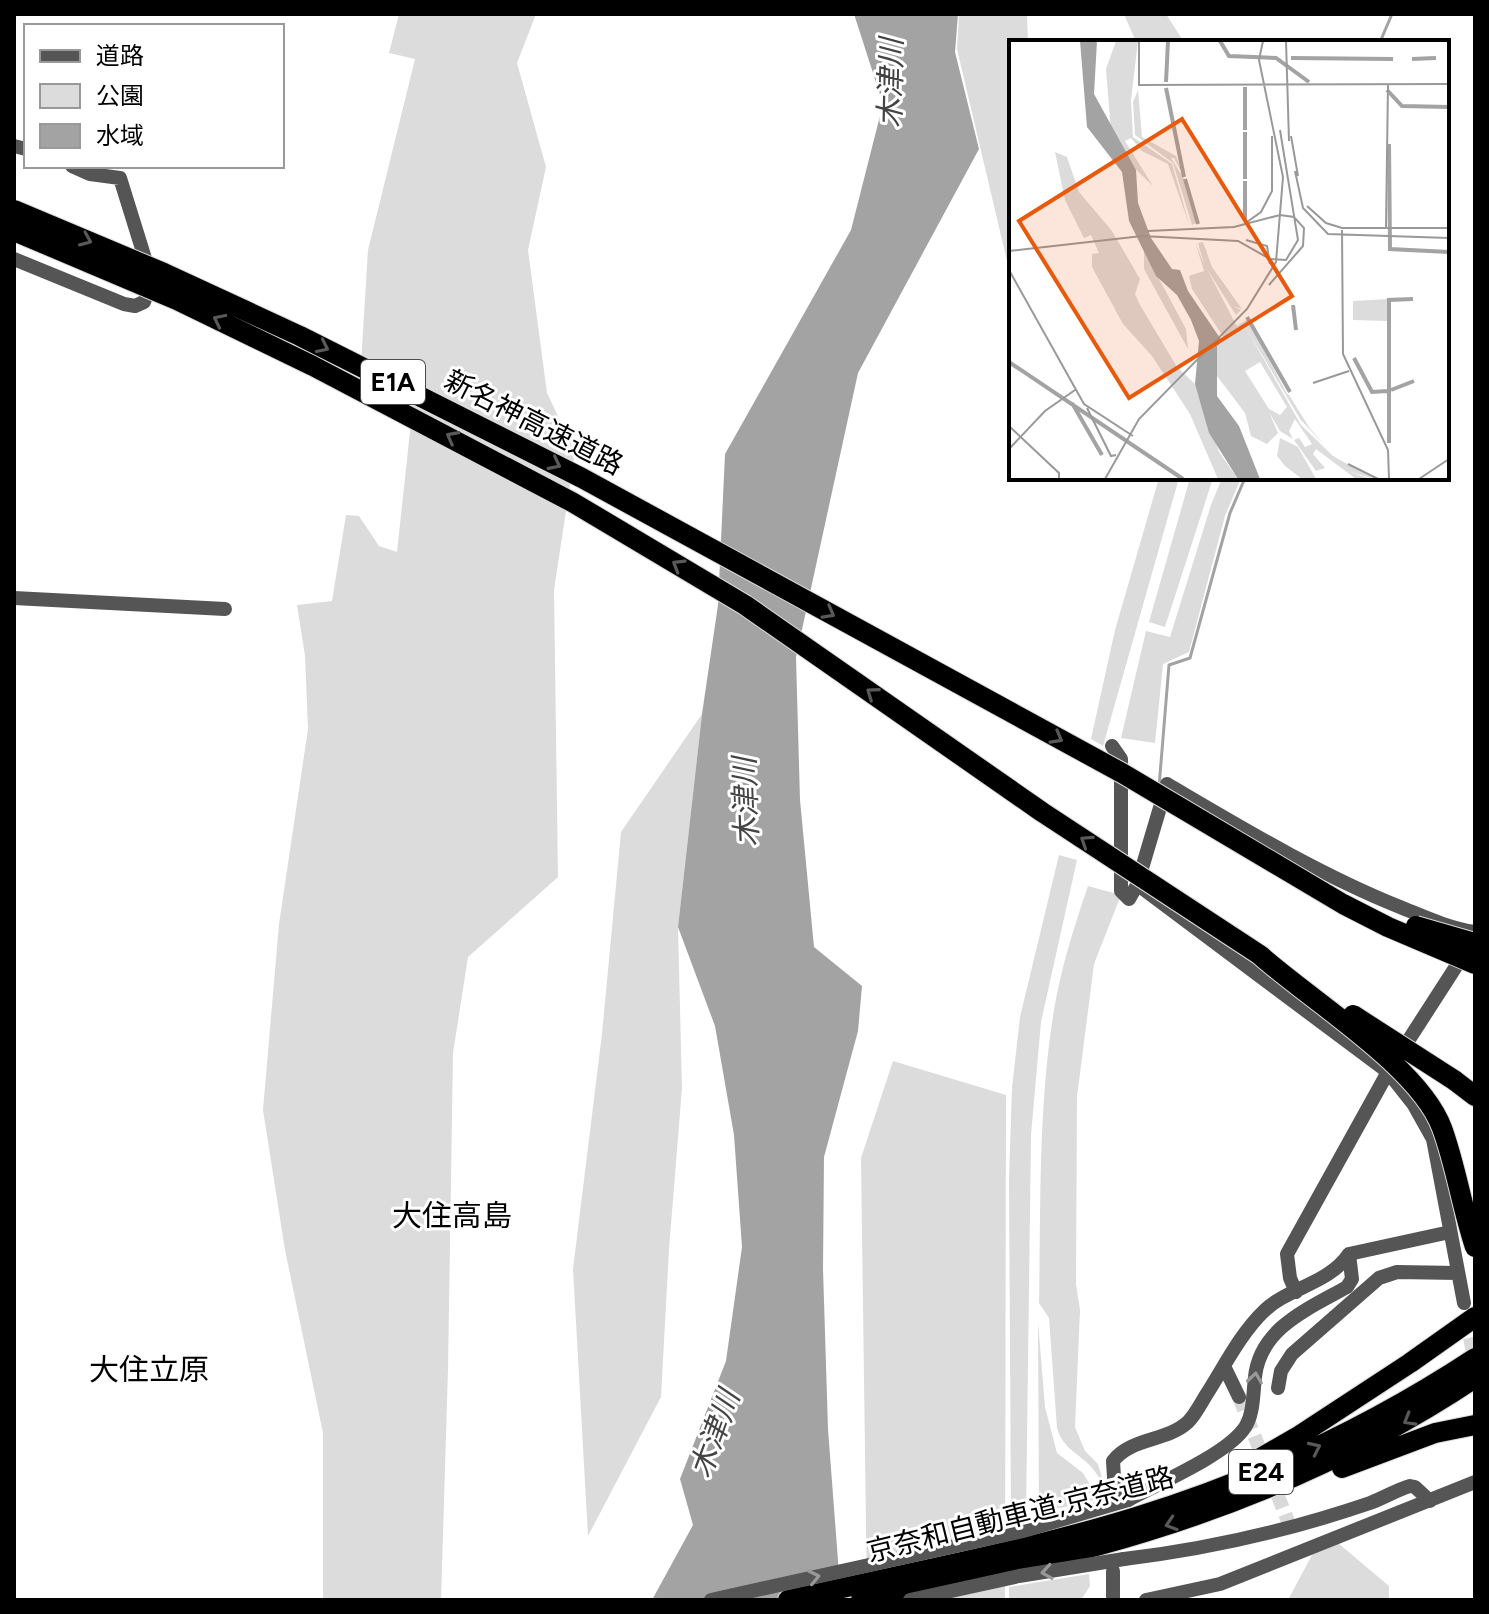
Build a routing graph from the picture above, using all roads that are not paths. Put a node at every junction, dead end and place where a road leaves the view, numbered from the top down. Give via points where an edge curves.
1 (76, 168) edge
2 (14, 210) edge
3 (14, 231) edge
4 (14, 259) edge
5 (14, 598) edge
6 (225, 609) dead end
7 (1112, 746) dead end
8 (1186, 813) junction
9 (1137, 885) junction
10 (1475, 937) edge
11 (1260, 955) junction
12 (1475, 964) edge
13 (1388, 1072) junction
14 (1475, 1096) edge
15 (1439, 1171) junction
16 (1475, 1195) edge
17 (1450, 1232) junction
18 (1475, 1247) edge
19 (1349, 1254) junction
20 (1458, 1273) junction
21 (1296, 1292) junction
22 (1469, 1310) edge
23 (1475, 1358) edge
24 (1224, 1366) junction
25 (1475, 1378) edge
26 (1278, 1388) dead end
27 (1239, 1397) tunnel mouth
28 (1475, 1425) edge
29 (1475, 1482) edge
30 (1430, 1501) junction
31 (1126, 1504) junction
32 (1210, 1511) junction
33 (1293, 1534) tunnel mouth
34 (1299, 1551) junction
35 (1030, 1553) junction
36 (1113, 1571) dead end
37 (711, 1600) edge
38 (788, 1600) edge
39 (861, 1600) edge
40 (910, 1600) edge
41 (1113, 1600) edge
42 (1146, 1600) edge

1 - 4 street via 120,178 152,281 144,302 124,304
2 -> 8 highway, 新名神高速道路 / E1A, bridge via 300,336 582,478
11 -> 3 highway, 新名神高速道路 / E1A, bridge via 1042,812 745,605 572,502 177,300
5 - 6 street
7 - 9 street via 1121,759 1121,891 1129,899
8 - 10 highway, bridge via 1386,916 1440,935
8 - 12 highway, bridge via 1343,904
9 - 10 street via 1167,784 1357,888
9 - 13 street
10 - 13 street
11 - 14 highway, bridge
11 - 18 highway, bridge via 1358,1032 1417,1087 1442,1126
13 - 15 street via 1433,1139
13 - 21 street via 1287,1254
15 - 16 street
15 - 17 street
17 - 19 street
17 - 20 street
19 - 21 street via 1341,1266
31 -> 19 street via 1229,1445 1246,1428 1261,1351 1271,1335 1347,1287 1352,1279
20 - 22 street
20 - 26 street via 1397,1272 1379,1278 1292,1354
21 - 24 street via 1266,1308
22 - 31 highway via 1410,1363 1261,1459
31 -> 23 highway, 京奈和自動車道;京奈道路 / E24 via 1215,1490 1399,1406
24 - 27 street
24 - 31 street via 1190,1420 1173,1433 1138,1443 1113,1461
25 -> 32 highway, 京奈和自動車道;京奈道路 / E24 via 1349,1452
28 - 32 highway via 1435,1433 1282,1493
29 - 30 street
30 - 34 street
30 -> 40 street, bridge via 1410,1486 1271,1532
31 - 35 highway, 京奈和自動車道;京奈道路 / E24
37 -> 31 street, bridge
32 -> 35 highway, 京奈和自動車道;京奈道路 / E24 via 1141,1533
33 - 34 street
34 - 42 street via 1220,1584
35 - 38 highway, 京奈和自動車道;京奈道路 / E24
35 - 39 highway, 京奈和自動車道;京奈道路 / E24
36 - 41 street

